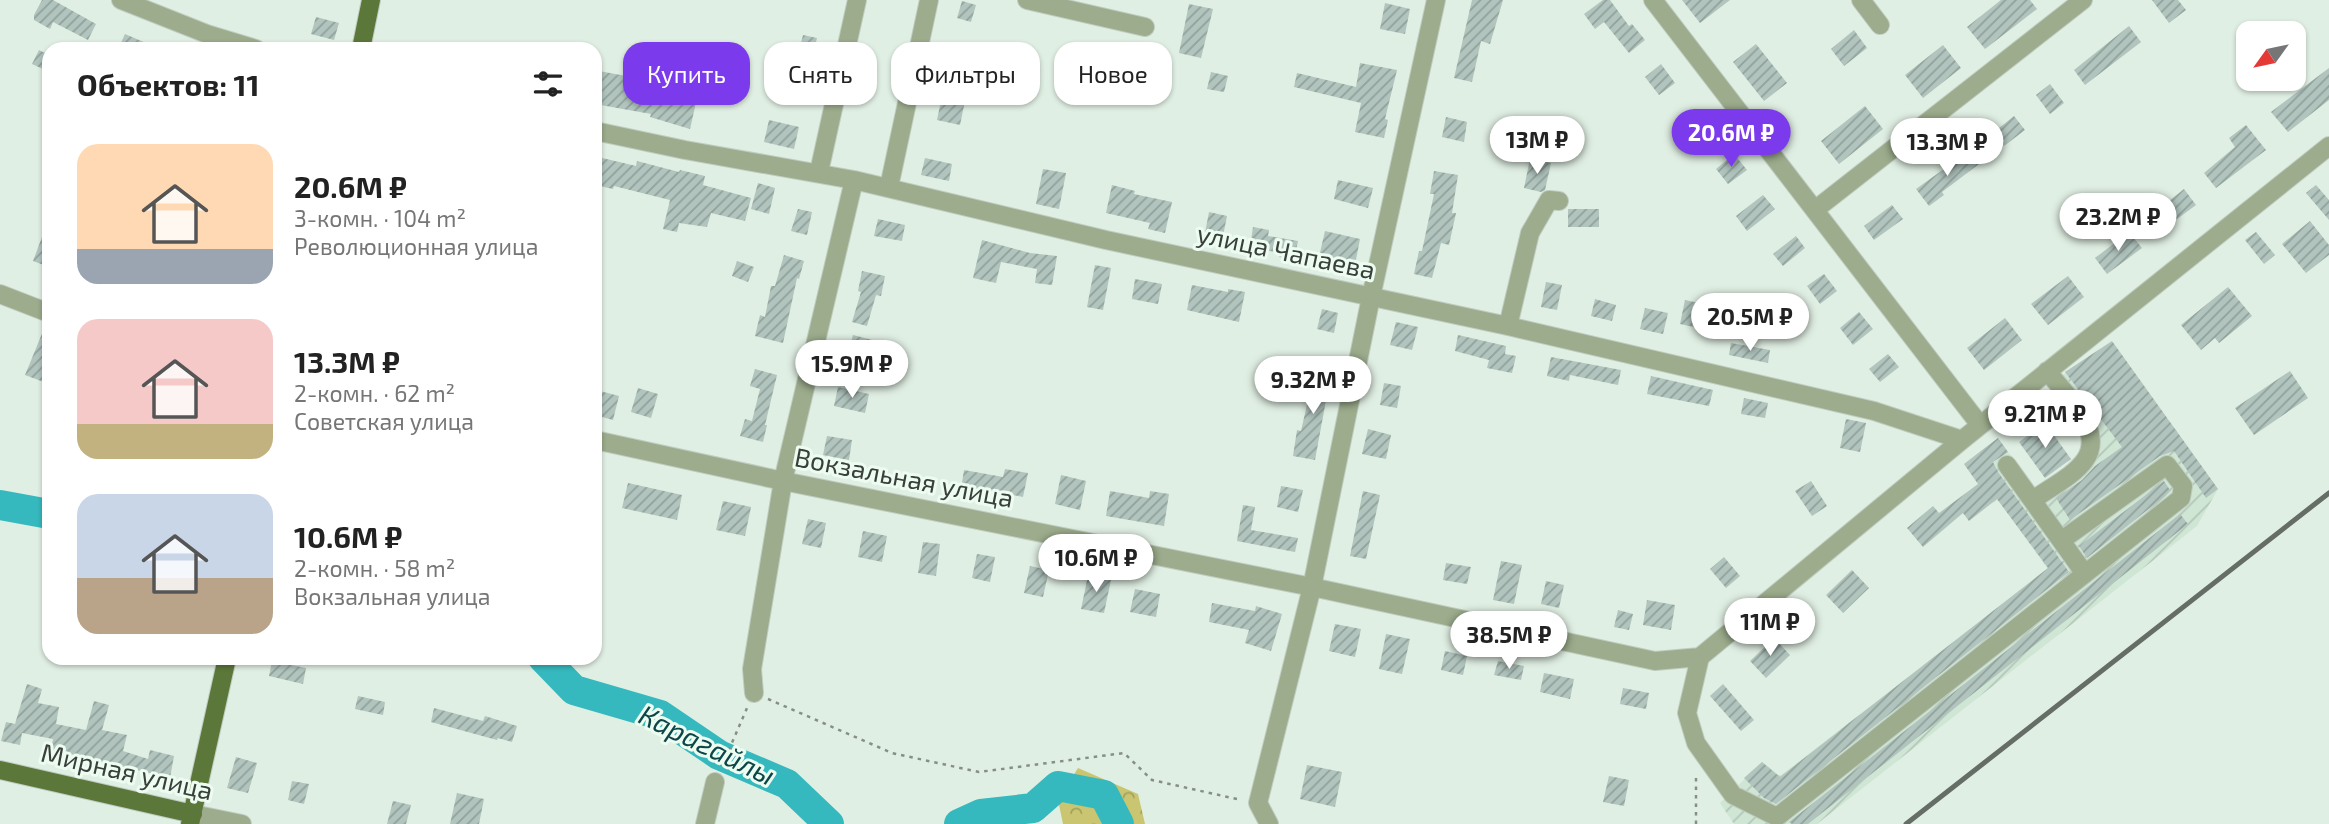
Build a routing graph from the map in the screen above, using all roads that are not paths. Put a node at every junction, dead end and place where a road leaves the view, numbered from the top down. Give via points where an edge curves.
1 (121, 0) edge
2 (371, 0) edge
3 (857, 0) edge
4 (929, 0) edge
5 (1027, 0) edge
6 (1436, 0) edge
7 (1653, 0) edge
8 (1861, 0) edge
9 (2083, 0) edge
10 (1880, 25) dead end
11 (1144, 27) dead end
12 (233, 42) edge
13 (362, 42) edge
14 (602, 132) edge
15 (2329, 146) edge
16 (819, 172) junction
17 (854, 180) junction
18 (889, 187) junction
19 (1559, 201) dead end
20 (1816, 209) junction
21 (0, 294) edge
22 (1371, 297) junction
23 (42, 310) edge
24 (1508, 326) junction
25 (2047, 371) junction
26 (1980, 425) junction
27 (1962, 440) junction
28 (602, 442) edge
29 (2007, 464) dead end
30 (783, 481) junction
31 (2033, 500) junction
32 (2062, 540) junction
33 (2085, 574) junction
34 (1312, 587) junction
35 (1700, 657) junction
36 (225, 665) edge
37 (754, 693) road end
38 (0, 770) edge
39 (715, 782) road end
40 (192, 819) edge
41 (242, 824) edge
42 (705, 824) edge
43 (1269, 824) edge

1 - 12 street
2 - 13 main road
3 - 16 street
4 - 18 street
5 - 11 street
6 - 22 street
7 - 20 street
8 - 10 street
9 - 20 street
14 - 16 street, улица Чапаева
15 - 25 street
16 - 17 street, улица Чапаева
17 - 18 street, улица Чапаева
17 - 30 street
18 - 22 street, улица Чапаева
19 - 24 street via 1549,200 1530,233
20 - 26 street
21 - 23 street
22 - 24 street, улица Чапаева
22 - 34 street
24 - 27 street, улица Чапаева via 1874,411
25 - 26 street
25 - 31 street via 2089,426 2093,442 2079,466
26 - 27 street
27 - 35 street
28 - 30 street, Вокзальная улица
29 - 31 street
30 - 34 street, Вокзальная улица
30 - 37 street via 752,669
31 - 32 street
32 - 33 street
32 - 33 street via 2168,465 2183,486 2181,498
33 - 35 street via 1777,817 1733,795 1696,743 1687,713
34 - 35 street, Вокзальная улица via 1655,661
34 - 43 street via 1258,803
36 - 40 main road
38 - 40 main road, Мирная улица
39 - 42 street
40 - 41 street, Мирная улица

